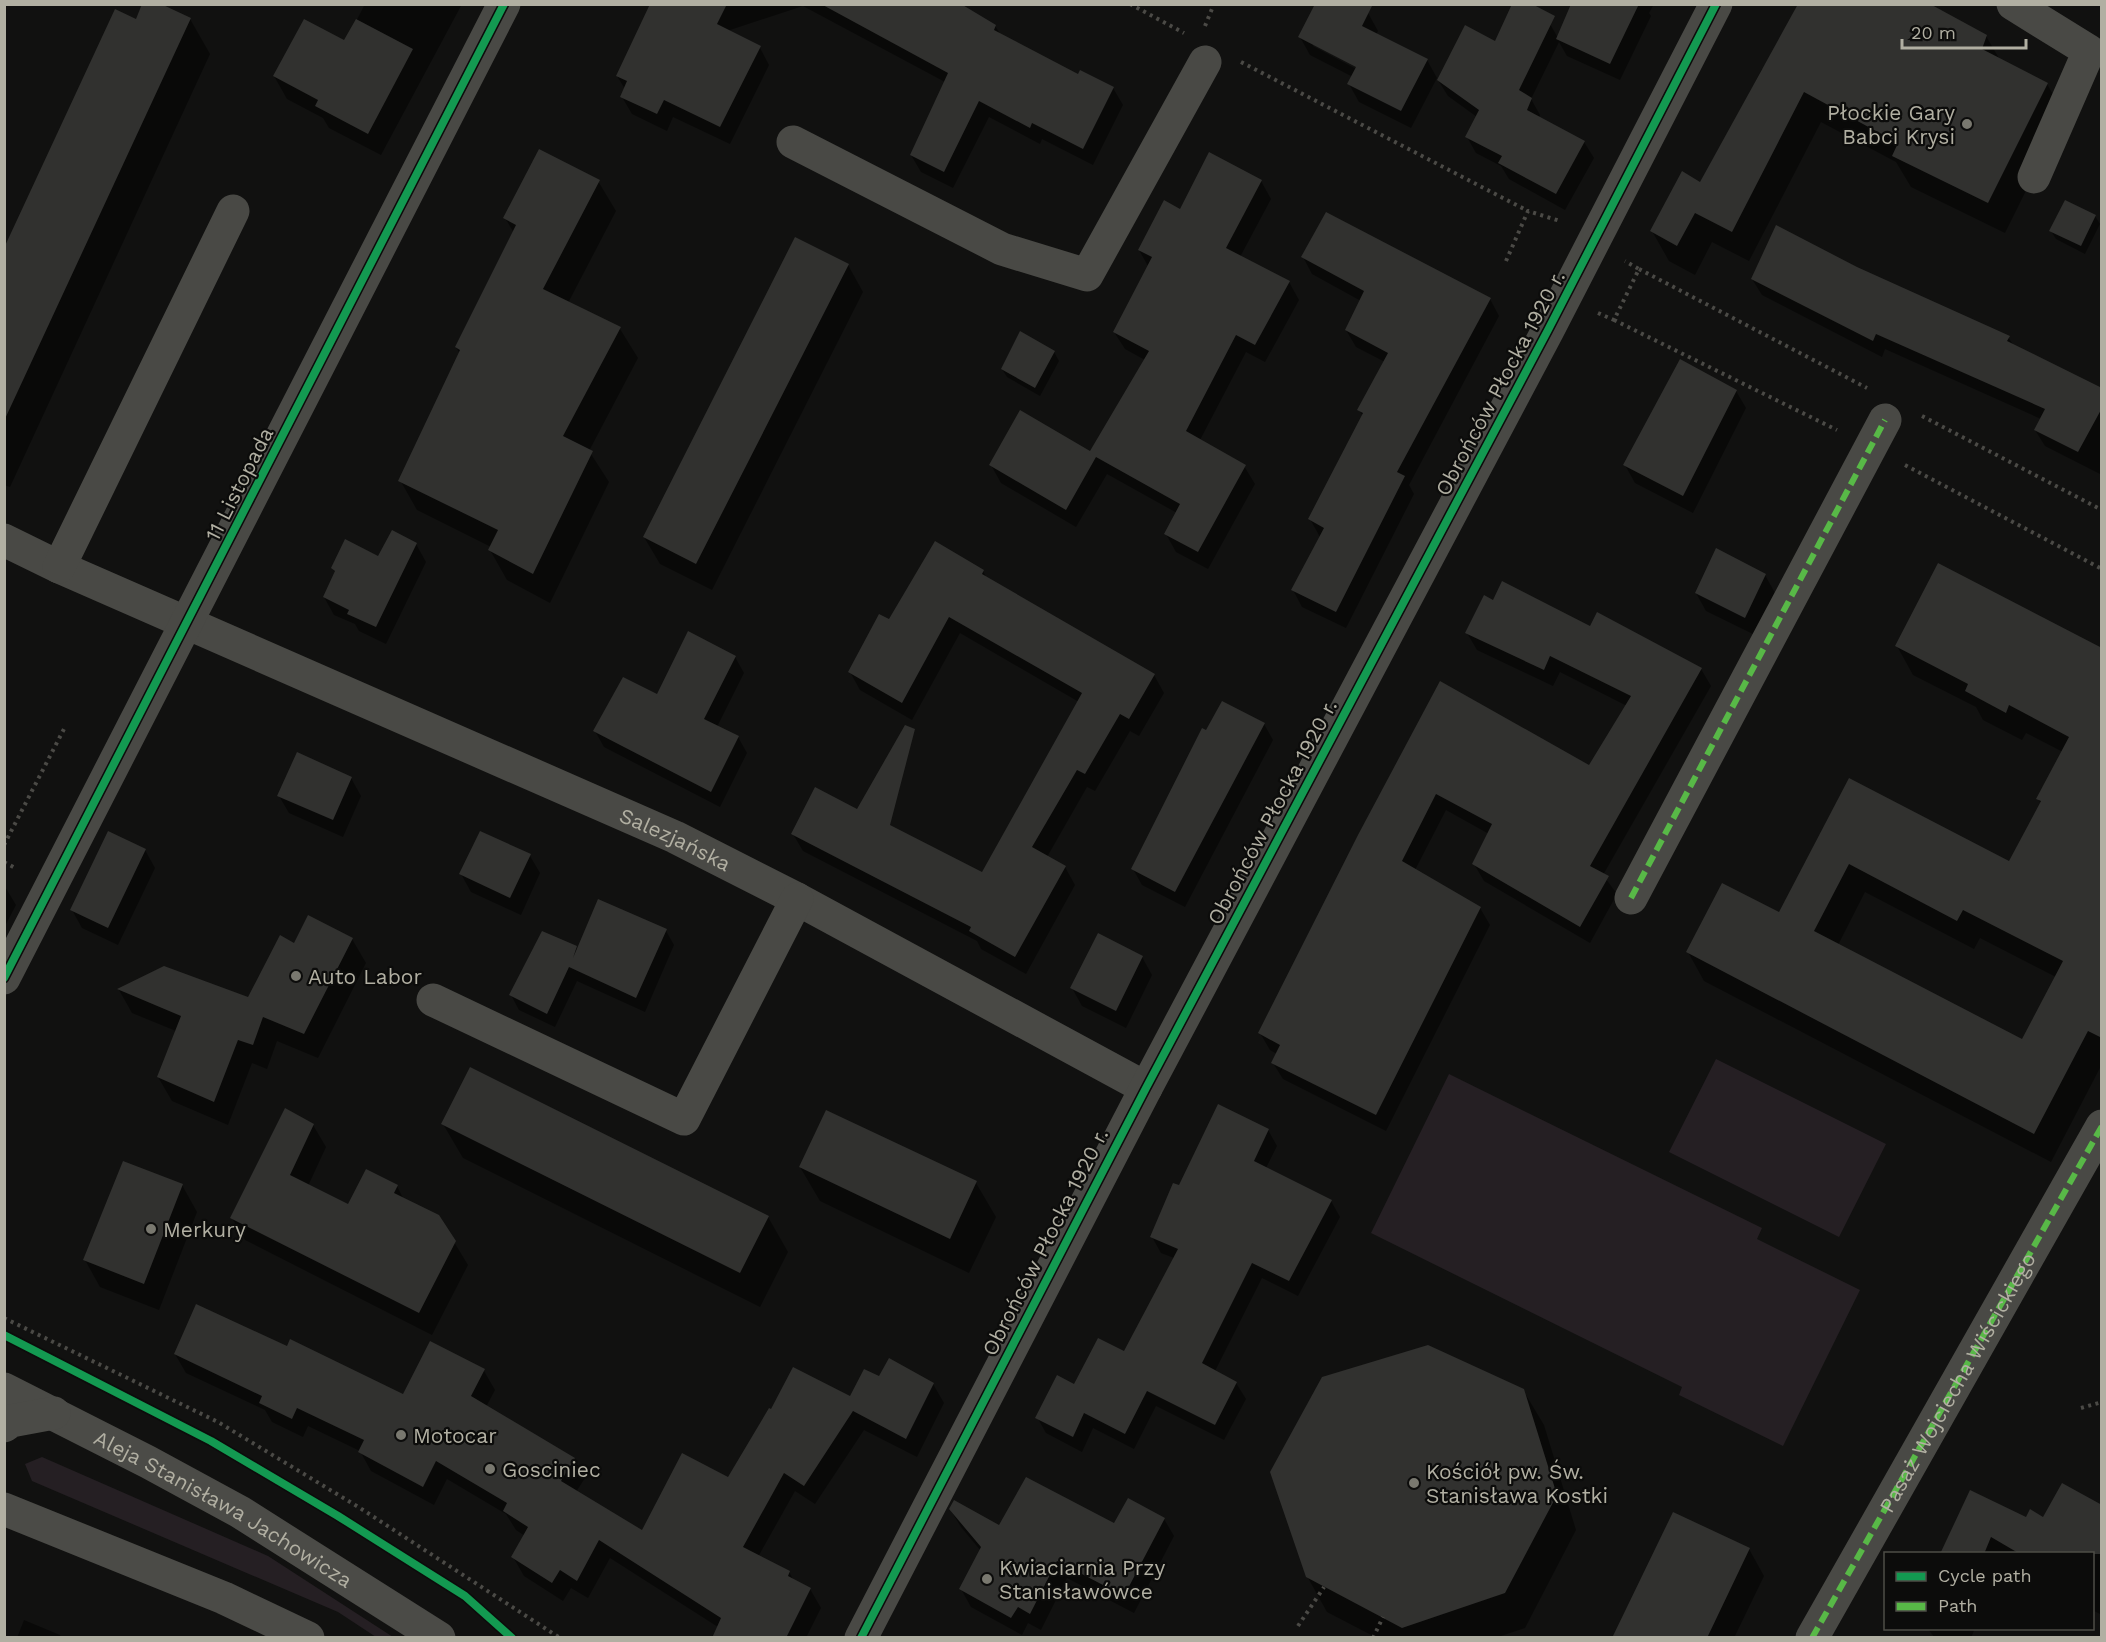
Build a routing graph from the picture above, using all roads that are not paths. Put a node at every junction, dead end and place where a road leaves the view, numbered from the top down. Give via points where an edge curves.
1 (504, 4) edge
2 (1716, 4) edge
3 (2013, 4) edge
4 (1208, 51) road end
5 (793, 142) dead end
6 (2034, 177) dead end
7 (233, 211) dead end
8 (1885, 420) dead end
9 (4, 540) edge
10 (59, 567) junction
11 (188, 622) junction
12 (1631, 898) dead end
13 (797, 899) junction
14 (4, 978) edge
15 (433, 1000) dead end
16 (1146, 1088) junction
17 (2102, 1126) edge
18 (4, 1389) edge
19 (54, 1413) junction
20 (4, 1426) edge
21 (10, 1505) edge
22 (308, 1638) edge
23 (439, 1638) edge
24 (861, 1638) edge
25 (1812, 1638) edge

1 - 11 street, 11 Listopada
2 - 16 street, Obrońców Płocka 1920 r. via 1543,341
3 - 6 street via 2089,51
4 - 5 street via 1087,274 1002,249
7 - 10 street
8 - 12 street
9 - 10 street, Salezjańska
10 - 11 street, Salezjańska
11 - 13 street, Salezjańska via 675,837
11 - 14 street, 11 Listopada
13 - 15 street via 684,1119
13 - 16 street, Salezjańska
16 - 24 street, Obrońców Płocka 1920 r.
17 - 25 street, Pasaż Wojciecha Wiścickiego
18 - 19 main road, Aleja Stanisława Jachowicza
19 - 20 main road via 11,1421
19 - 23 main road, Aleja Stanisława Jachowicza via 240,1512
21 - 22 main road

